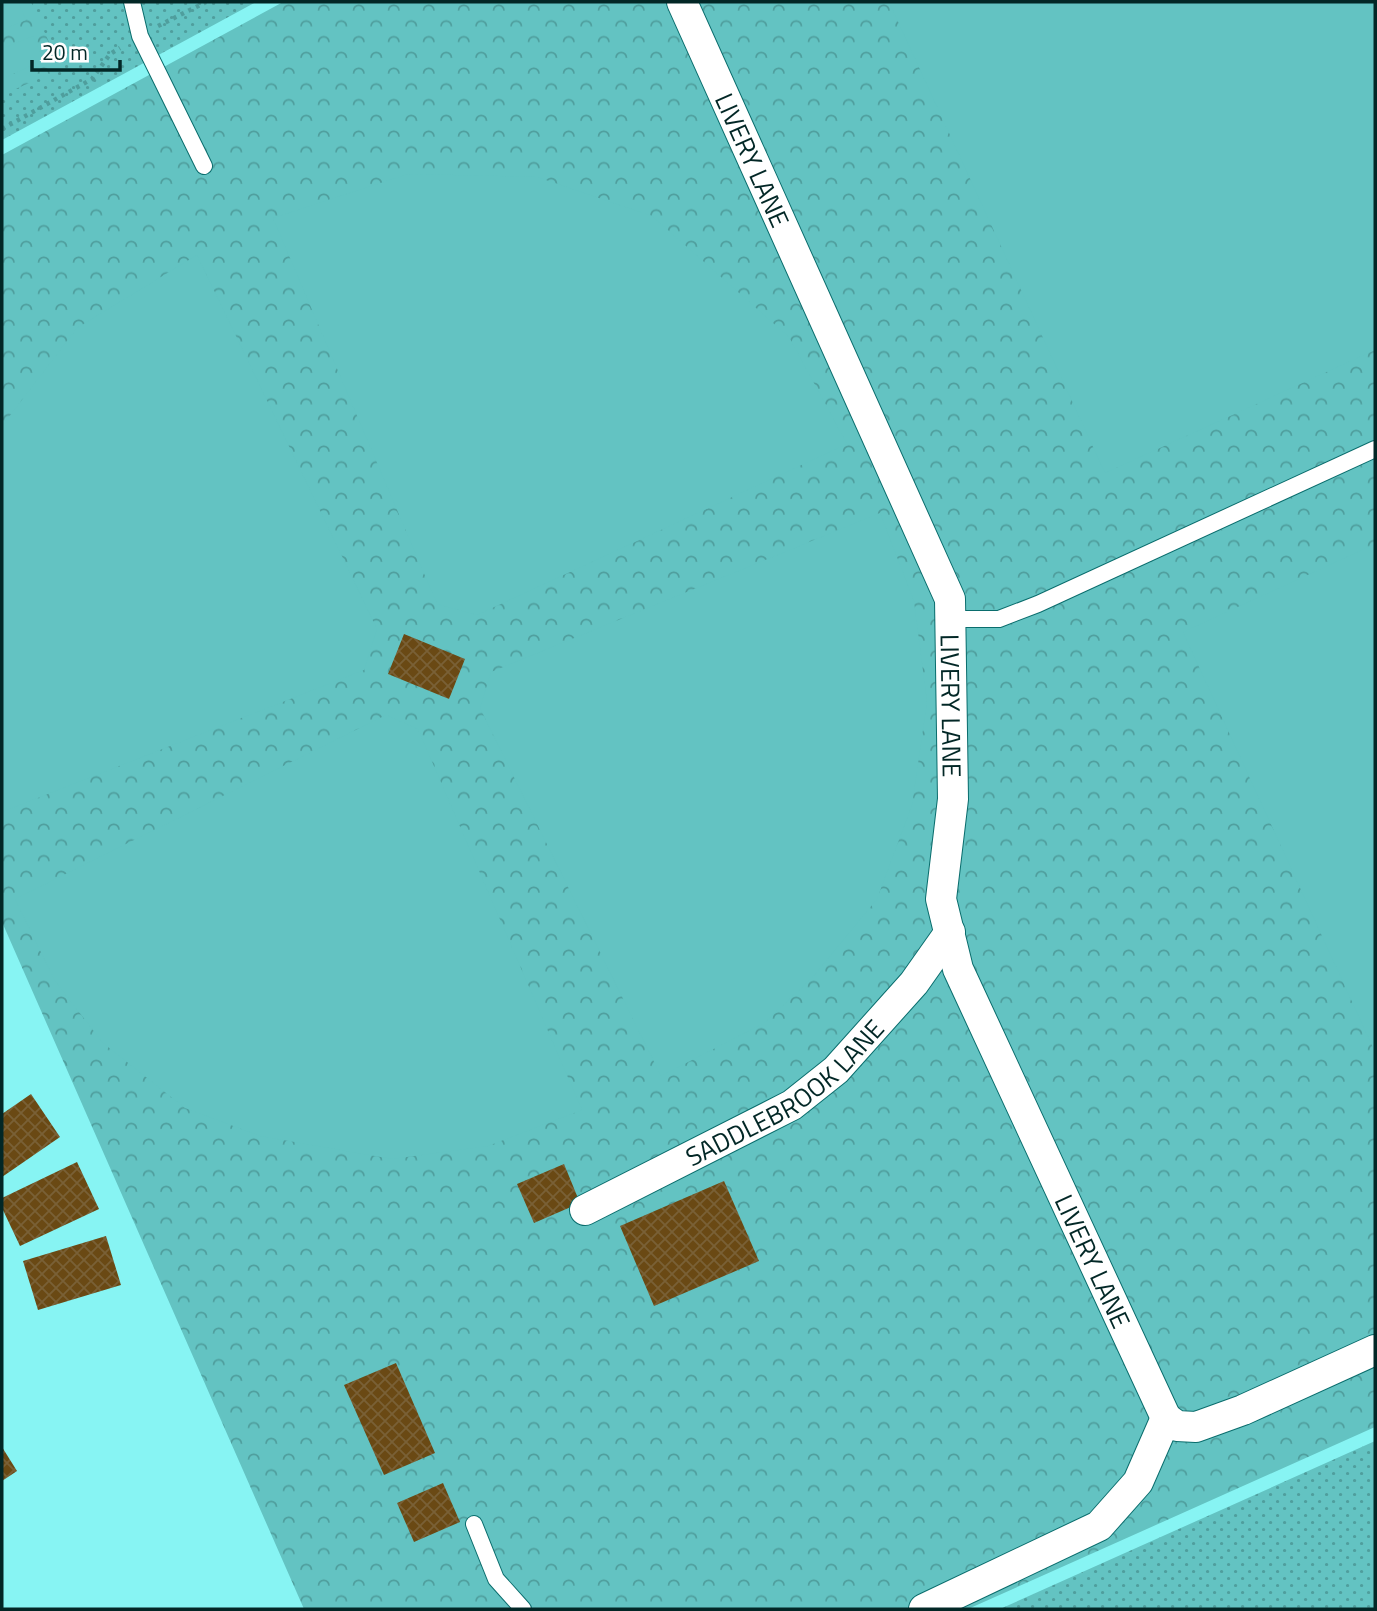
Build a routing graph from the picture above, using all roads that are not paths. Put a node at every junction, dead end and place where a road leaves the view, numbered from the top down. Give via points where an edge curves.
1 (132, 2) edge
2 (682, 2) edge
3 (204, 166) dead end
4 (1375, 449) edge
5 (950, 619) junction
6 (950, 932) junction
7 (584, 1210) dead end
8 (1375, 1350) edge
9 (1166, 1418) junction
10 (474, 1524) dead end
11 (523, 1609) edge
12 (924, 1609) edge

1 - 3 lane via 140,36
2 - 5 street, LIVERY LANE via 950,599
4 - 5 lane via 1038,604 999,619
5 - 6 street, LIVERY LANE via 953,799 941,899
6 - 7 street, SADDLEBROOK LANE via 914,983 836,1070 792,1105
6 - 9 street, LIVERY LANE via 958,969
8 - 9 street via 1196,1427 1177,1426
9 - 12 street via 1138,1482 1099,1526
10 - 11 lane via 496,1579

